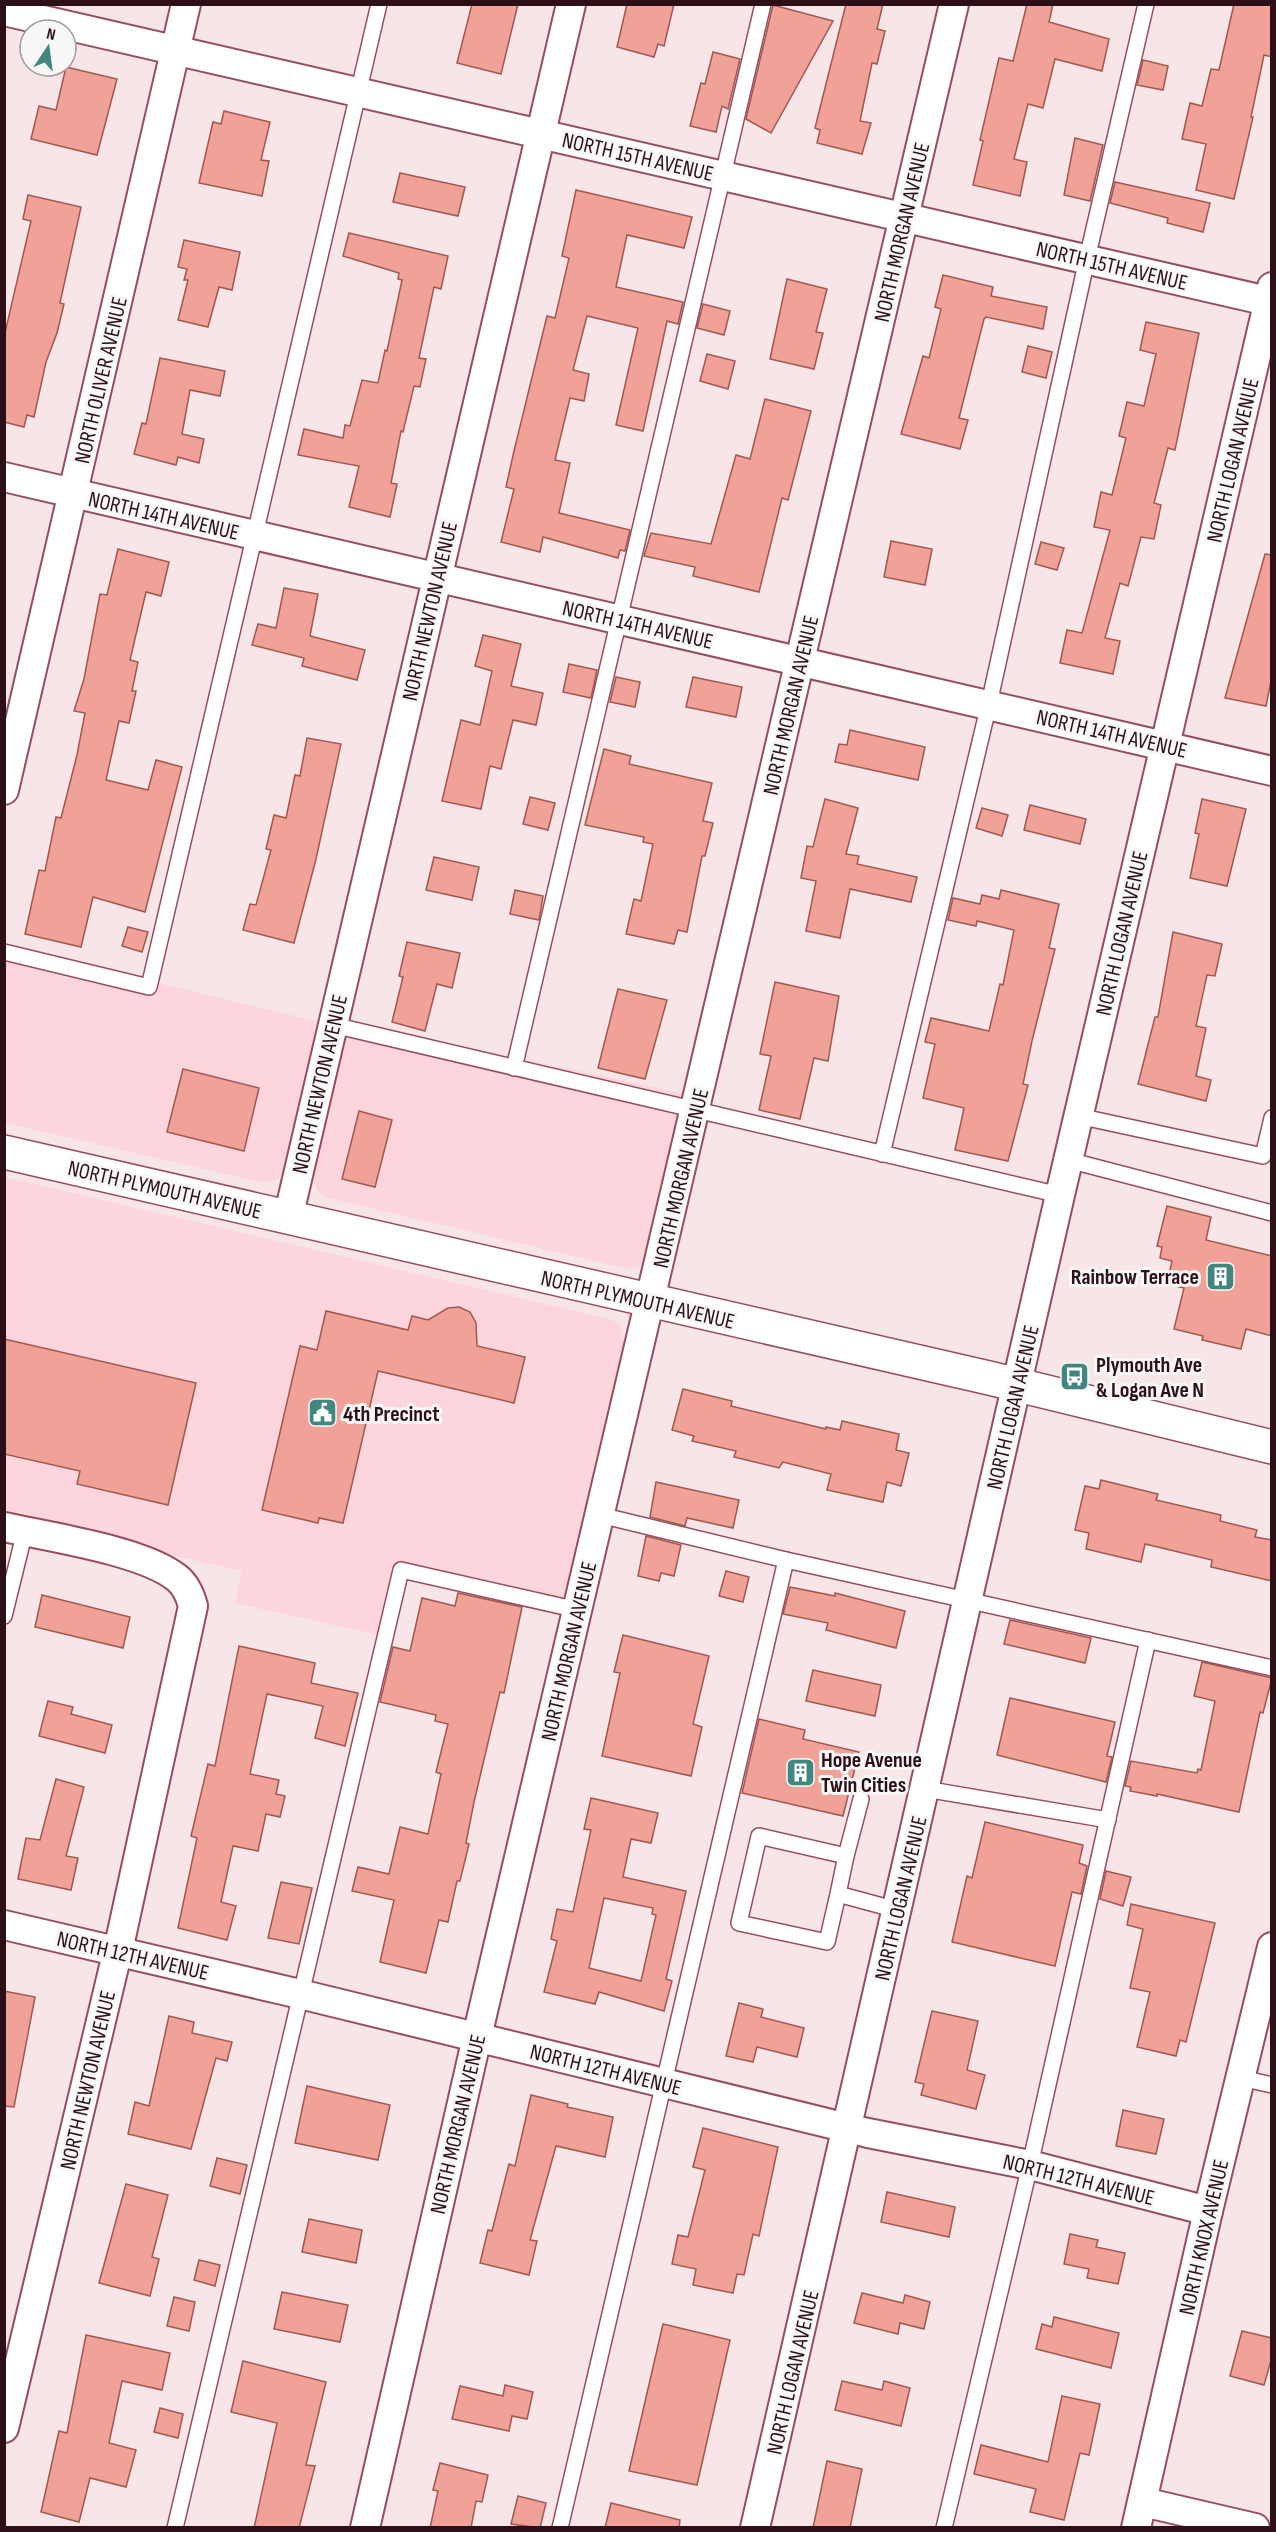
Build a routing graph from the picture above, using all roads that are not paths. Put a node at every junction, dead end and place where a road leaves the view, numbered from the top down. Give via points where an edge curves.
1 (186, 4) edge
2 (379, 4) edge
3 (571, 4) edge
4 (763, 4) edge
5 (954, 4) edge
6 (1146, 4) edge
7 (4, 11) edge
8 (175, 50) junction
9 (358, 92) junction
10 (541, 133) junction
11 (723, 175) junction
12 (905, 217) junction
13 (1086, 259) junction
14 (1270, 296) edge
15 (4, 477) edge
16 (74, 494) junction
17 (256, 536) junction
18 (436, 578) junction
19 (620, 621) junction
20 (800, 661) junction
21 (988, 704) junction
22 (1164, 746) junction
23 (1272, 771) edge
24 (4, 790) edge
25 (4, 952) edge
26 (333, 1025) junction
27 (514, 1068) junction
28 (696, 1110) junction
29 (1078, 1116) junction
30 (1272, 1118) edge
31 (4, 1152) edge
32 (882, 1155) junction
33 (1068, 1160) junction
34 (1060, 1195) junction
35 (1272, 1214) edge
36 (288, 1218) junction
37 (651, 1302) junction
38 (1016, 1385) junction
39 (1272, 1447) edge
40 (600, 1515) junction
41 (15, 1529) edge
42 (786, 1560) junction
43 (968, 1599) junction
44 (578, 1610) junction
45 (4, 1616) edge
46 (1148, 1640) junction
47 (1272, 1668) edge
48 (925, 1789) junction
49 (861, 1799) dead end
50 (1108, 1820) junction
51 (846, 1856) junction
52 (838, 1894) junction
53 (897, 1910) junction
54 (4, 1925) edge
55 (1272, 1947) edge
56 (118, 1952) junction
57 (300, 1994) junction
58 (477, 2038) junction
59 (1241, 2078) junction
60 (665, 2084) junction
61 (1272, 2085) edge
62 (848, 2128) junction
63 (1030, 2165) junction
64 (1208, 2211) junction
65 (4, 2428) edge
66 (1140, 2515) edge
67 (175, 2528) edge
68 (364, 2528) edge
69 (560, 2528) edge
70 (755, 2528) edge
71 (944, 2528) edge
72 (1255, 2528) edge

1 - 8 street, NORTH OLIVER AVENUE
2 - 9 lane
3 - 10 street, NORTH NEWTON AVENUE
4 - 11 lane
5 - 12 street, NORTH MORGAN AVENUE
6 - 13 lane
7 - 8 street, NORTH 15TH AVENUE
8 - 9 street, NORTH 15TH AVENUE
8 - 16 street, NORTH OLIVER AVENUE
9 - 10 street, NORTH 15TH AVENUE
9 - 17 lane
10 - 11 street, NORTH 15TH AVENUE
10 - 18 street, NORTH NEWTON AVENUE
11 - 12 street, NORTH 15TH AVENUE
11 - 19 lane
12 - 13 street, NORTH 15TH AVENUE
12 - 20 street, NORTH MORGAN AVENUE
13 - 14 street, NORTH 15TH AVENUE
13 - 21 lane
14 - 22 street, NORTH LOGAN AVENUE
15 - 16 street, NORTH 14TH AVENUE
16 - 17 street, NORTH 14TH AVENUE
16 - 24 street, NORTH OLIVER AVENUE
17 - 18 street, NORTH 14TH AVENUE
17 - 25 lane via 149,987
18 - 19 street, NORTH 14TH AVENUE
18 - 26 street, NORTH NEWTON AVENUE
19 - 20 street, NORTH 14TH AVENUE
19 - 27 lane
20 - 21 street, NORTH 14TH AVENUE
20 - 28 street, NORTH MORGAN AVENUE
21 - 22 street, NORTH 14TH AVENUE
21 - 32 lane
22 - 23 street, NORTH 14TH AVENUE
22 - 29 street, NORTH LOGAN AVENUE
26 - 27 lane
26 - 36 street, NORTH NEWTON AVENUE
27 - 28 lane
28 - 32 lane
28 - 37 street, NORTH MORGAN AVENUE
29 - 30 lane via 1263,1156
29 - 33 street, NORTH LOGAN AVENUE
31 - 36 main road, NORTH PLYMOUTH AVENUE
32 - 34 lane
33 - 34 street, NORTH LOGAN AVENUE
33 - 35 lane
34 - 38 street, NORTH LOGAN AVENUE
36 - 37 main road, NORTH PLYMOUTH AVENUE
37 - 38 main road, NORTH PLYMOUTH AVENUE
37 - 40 street, NORTH MORGAN AVENUE
38 - 39 main road, NORTH PLYMOUTH AVENUE
38 - 43 street, NORTH LOGAN AVENUE
40 - 42 lane
40 - 44 street, NORTH MORGAN AVENUE
41 - 45 lane
41 - 56 street, NORTH NEWTON AVENUE via 147,1560 178,1578 193,1606
42 - 43 lane
42 - 60 lane
43 - 46 lane
43 - 48 street, NORTH LOGAN AVENUE
44 - 57 lane via 401,1570
44 - 58 street, NORTH MORGAN AVENUE
46 - 47 lane
46 - 50 lane
48 - 50 lane
48 - 53 street, NORTH LOGAN AVENUE
49 - 51 lane
50 - 63 lane
51 - 52 lane
51 - 52 lane via 759,1836 739,1923 827,1942
52 - 53 lane
53 - 62 street, NORTH LOGAN AVENUE
54 - 56 street, NORTH 12TH AVENUE
55 - 59 street, NORTH KNOX AVENUE
56 - 57 street, NORTH 12TH AVENUE
56 - 65 street, NORTH NEWTON AVENUE
57 - 58 street, NORTH 12TH AVENUE
57 - 67 lane
58 - 60 street, NORTH 12TH AVENUE
58 - 68 street, NORTH MORGAN AVENUE
59 - 61 lane
59 - 64 street, NORTH KNOX AVENUE
60 - 62 street, NORTH 12TH AVENUE
60 - 69 lane
62 - 63 street, NORTH 12TH AVENUE
62 - 70 street, NORTH LOGAN AVENUE
63 - 64 street, NORTH 12TH AVENUE
63 - 71 lane
64 - 66 street, NORTH KNOX AVENUE
66 - 72 street

